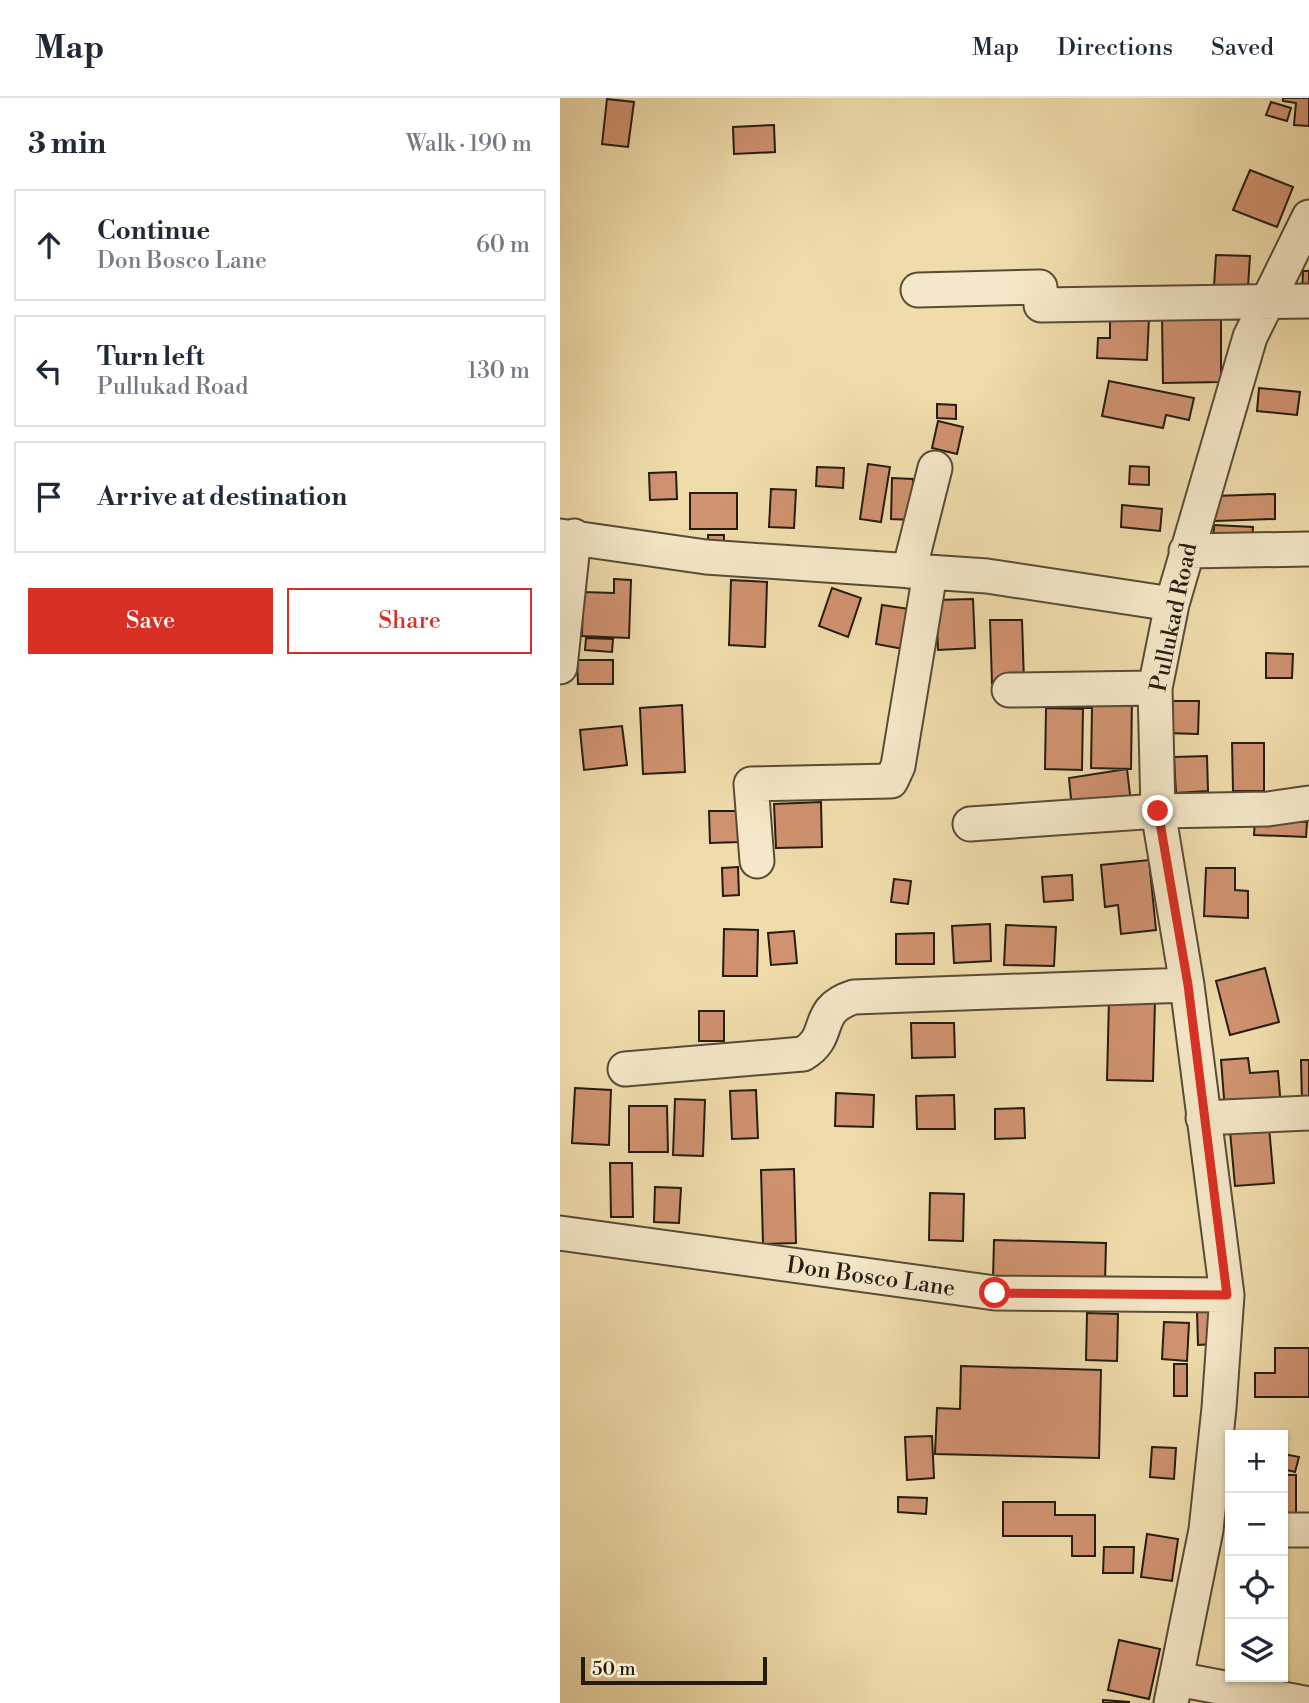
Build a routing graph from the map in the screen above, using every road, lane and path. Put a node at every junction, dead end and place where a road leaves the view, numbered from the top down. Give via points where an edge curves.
1 (1309, 216) edge
2 (918, 290) dead end
3 (1309, 301) edge
4 (1266, 302) junction
5 (935, 468) dead end
6 (567, 536) edge
7 (1309, 549) edge
8 (1186, 551) junction
9 (920, 572) junction
10 (1172, 604) junction
11 (560, 667) edge
12 (1155, 688) junction
13 (1009, 690) dead end
14 (1309, 803) edge
15 (1158, 811) junction
16 (970, 824) dead end
17 (757, 861) dead end
18 (1188, 985) junction
19 (625, 1069) dead end
20 (1309, 1114) edge
21 (1203, 1118) junction
22 (560, 1233) edge
23 (1227, 1295) junction
24 (1218, 1530) edge
25 (1288, 1530) edge
26 (1309, 1530) edge
27 (1174, 1691) edge
28 (1304, 1703) edge

1 - 4 street, Pullukad Road
2 - 4 street via 1040,287 1041,305
3 - 4 street
4 - 8 street, Pullukad Road via 1250,337
5 - 9 street
6 - 9 street via 706,557
6 - 11 street
7 - 8 street
8 - 10 street, Pullukad Road
9 - 10 street via 987,576
9 - 17 street via 898,766 891,781 751,784
10 - 12 street, Pullukad Road
12 - 13 street
12 - 15 street, Pullukad Road
14 - 15 street via 1268,809
15 - 16 street
15 - 18 street, Pullukad Road
18 - 19 street via 854,997 836,1003 814,1048 803,1054
18 - 21 street, Pullukad Road
20 - 21 street
21 - 23 street, Pullukad Road
22 - 23 street, Don Bosco Lane via 995,1293
23 - 24 street, Pullukad Road via 1219,1408
24 - 27 street, Pullukad Road
25 - 26 street
27 - 28 street

